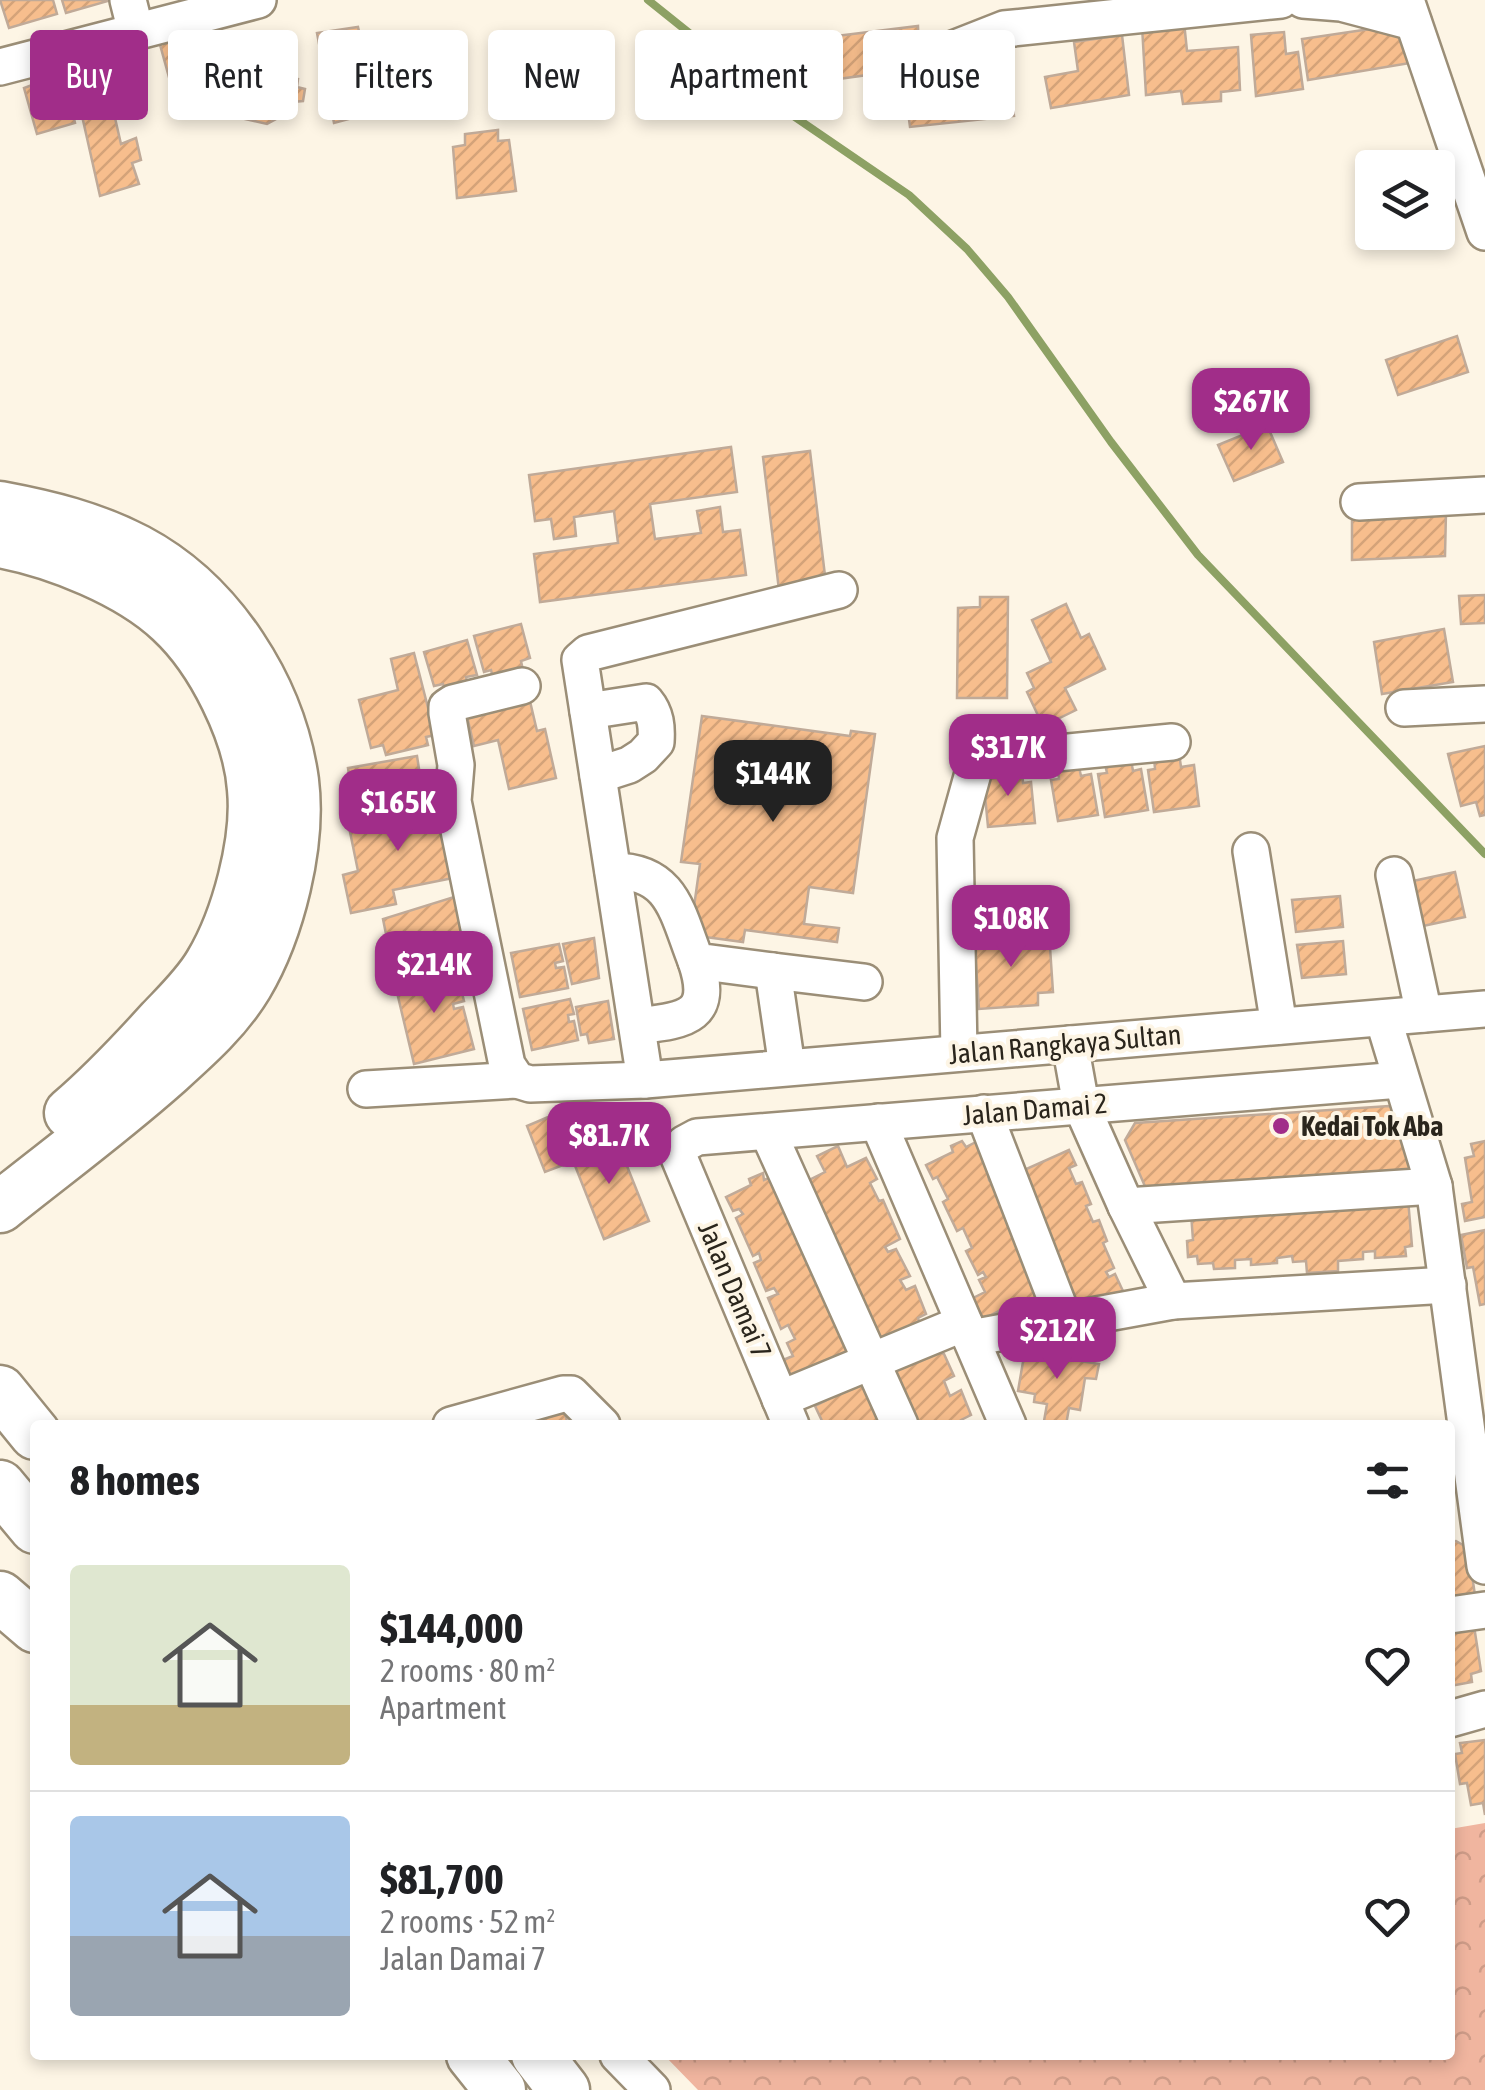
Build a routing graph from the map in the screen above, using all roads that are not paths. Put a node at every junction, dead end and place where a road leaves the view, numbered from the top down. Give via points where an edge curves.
1 (258, 0) edge
2 (1281, 0) edge
3 (1303, 0) edge
4 (1409, 11) edge
5 (132, 16) edge
6 (1002, 30) edge
7 (0, 67) edge
8 (1483, 221) edge
9 (1485, 496) edge
10 (1359, 502) dead end
11 (0, 507) edge
12 (0, 542) edge
13 (839, 590) dead end
14 (522, 686) dead end
15 (1485, 704) edge
16 (1404, 708) dead end
17 (588, 711) junction
18 (1172, 742) dead end
19 (598, 775) junction
20 (1251, 850) dead end
21 (612, 871) junction
22 (1394, 874) dead end
23 (696, 961) junction
24 (773, 972) junction
25 (864, 982) dead end
26 (1485, 1009) edge
27 (1424, 1014) junction
28 (1382, 1018) junction
29 (636, 1026) junction
30 (1279, 1026) junction
31 (1070, 1044) junction
32 (959, 1053) junction
33 (787, 1067) junction
34 (517, 1080) junction
35 (645, 1080) junction
36 (1400, 1080) junction
37 (366, 1089) dead end
38 (1081, 1104) junction
39 (984, 1113) junction
40 (878, 1122) junction
41 (768, 1132) junction
42 (678, 1155) joint
43 (0, 1170) edge
44 (1434, 1186) junction
45 (1126, 1206) junction
46 (0, 1208) edge
47 (1448, 1285) junction
48 (1173, 1301) junction
49 (1064, 1320) junction
50 (967, 1331) junction
51 (870, 1362) junction
52 (0, 1391) edge
53 (786, 1412) edge
54 (470, 1420) edge
55 (597, 1420) edge
56 (898, 1420) edge
57 (1006, 1420) edge
58 (30, 1428) edge
59 (0, 1486) edge
60 (1464, 1514) edge
61 (30, 1522) edge
62 (1485, 1566) edge
63 (0, 1597) edge
64 (1485, 1610) edge
65 (1455, 1615) edge
66 (30, 1623) edge
67 (1485, 1708) edge
68 (1455, 1717) edge
69 (476, 2060) edge
70 (541, 2060) edge
71 (623, 2060) edge
72 (500, 2090) edge
73 (564, 2090) edge
74 (652, 2090) edge

1 - 5 street
2 - 6 street
3 - 4 street
4 - 8 street
5 - 7 street
9 - 10 street
11 - 46 highway via 68,520 139,551 198,594 240,644 274,710 293,781 292,859 247,985 210,1034
12 - 43 highway via 92,573 170,620 206,662 236,722 254,788 249,855 210,964 105,1084
13 - 17 street via 588,653 580,660
14 - 34 street via 447,707 456,765 452,801 507,1066
15 - 16 street
17 - 19 street
17 - 19 street via 646,702 657,725 656,742 643,756
18 - 32 street via 975,766 955,838
19 - 21 street
20 - 30 street
21 - 23 street via 632,871 664,887
21 - 29 street
22 - 27 street
23 - 24 street
23 - 29 street via 704,984 698,1009
24 - 25 street
24 - 33 street
26 - 27 street, Jalan Rangkaya Sultan
27 - 28 street, Jalan Rangkaya Sultan
28 - 30 street, Jalan Rangkaya Sultan
28 - 36 street
29 - 35 street
30 - 31 street, Jalan Rangkaya Sultan
31 - 32 street, Jalan Rangkaya Sultan
31 - 38 street
32 - 33 street, Jalan Rangkaya Sultan
33 - 35 street, Jalan Rangkaya Sultan
34 - 35 street, Jalan Rangkaya Sultan
34 - 37 street, Jalan Rangkaya Sultan
36 - 38 street, Jalan Damai 2
36 - 44 street
38 - 39 street, Jalan Damai 2
38 - 45 street
39 - 40 street, Jalan Damai 2
39 - 49 street
40 - 41 street, Jalan Damai 2
40 - 50 street
41 - 42 street, Jalan Damai 2 via 697,1137
41 - 51 street
42 - 53 street, Jalan Damai 7
44 - 45 street
44 - 47 street
45 - 48 street
47 - 48 street
47 - 60 street
48 - 49 street
49 - 50 street
50 - 51 street
50 - 57 street
51 - 53 street
51 - 56 street
52 - 58 highway
54 - 55 street via 571,1394
59 - 61 highway
60 - 62 street
63 - 66 highway
64 - 65 street
67 - 68 street
69 - 72 highway
70 - 73 highway
71 - 74 street

